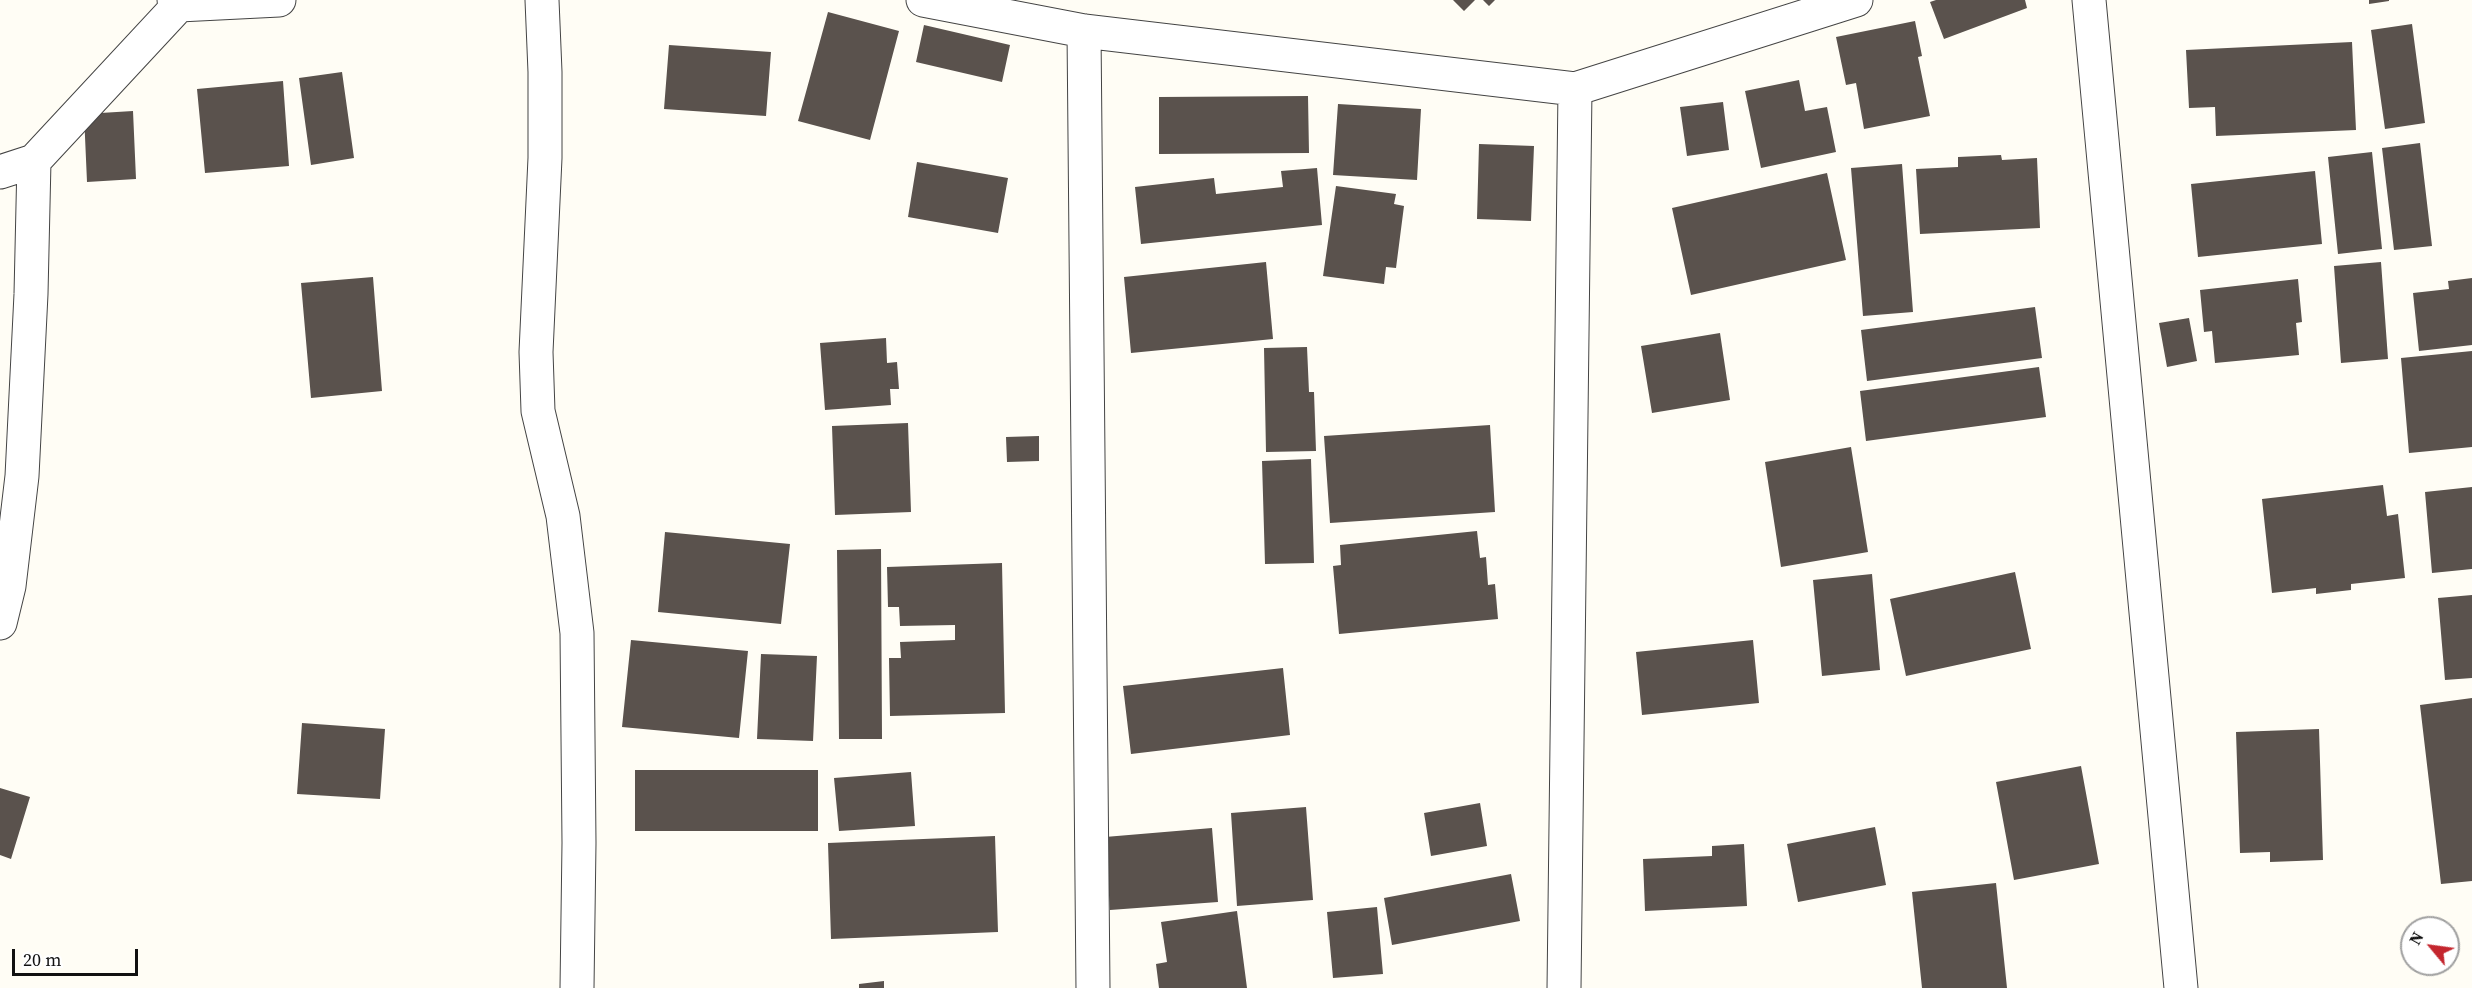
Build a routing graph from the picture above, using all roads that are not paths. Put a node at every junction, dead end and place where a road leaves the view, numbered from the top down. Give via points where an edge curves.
1 (279, 0) edge
2 (542, 0) edge
3 (923, 0) edge
4 (1856, 0) edge
5 (2089, 0) edge
6 (176, 2) edge
7 (1084, 31) junction
8 (1575, 89) junction
9 (34, 161) junction
10 (0, 172) edge
11 (0, 623) edge
12 (577, 988) edge
13 (1093, 988) edge
14 (1564, 988) edge
15 (2181, 988) edge

1 - 6 street
2 - 12 street via 546,72 536,352 538,411 563,516 578,633
3 - 7 street
4 - 8 street
5 - 15 street
6 - 9 street
7 - 8 street
7 - 13 street
8 - 14 street
9 - 10 street
9 - 11 street via 22,476 9,586

